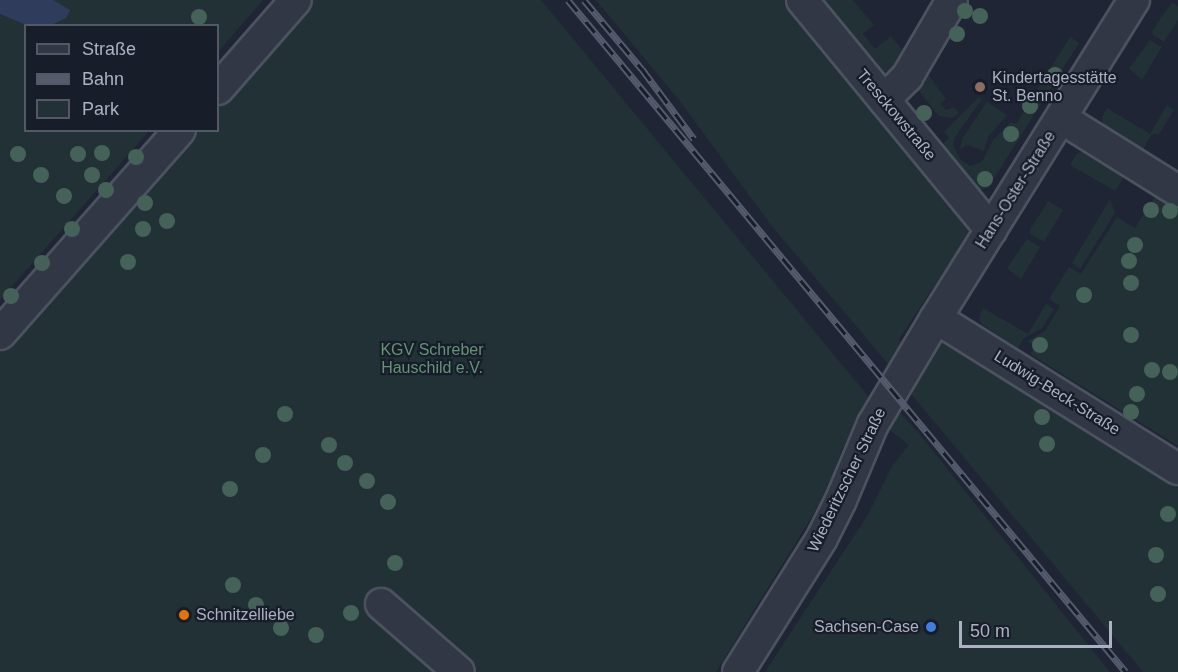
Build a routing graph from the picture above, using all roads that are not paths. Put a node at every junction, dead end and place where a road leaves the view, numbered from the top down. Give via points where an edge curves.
1 (802, 0) edge
2 (952, 0) edge
3 (1134, 0) edge
4 (292, 1) edge
5 (219, 88) edge
6 (884, 100) junction
7 (1061, 118) junction
8 (178, 132) edge
9 (1178, 191) edge
10 (991, 230) junction
11 (936, 318) junction
12 (0, 334) edge
13 (1178, 469) edge
14 (381, 604) dead end
15 (459, 672) edge
16 (738, 672) edge

1 - 6 street, Tresckowstraße
2 - 6 street via 907,77
3 - 7 street, Hans-Oster-Straße
4 - 5 street
6 - 10 street, Tresckowstraße
7 - 9 street
7 - 10 street, Hans-Oster-Straße
8 - 12 street
10 - 11 street, Hans-Oster-Straße
11 - 13 street, Ludwig-Beck-Straße
11 - 16 street, Wiederitzscher Straße via 873,424 822,538
14 - 15 street

